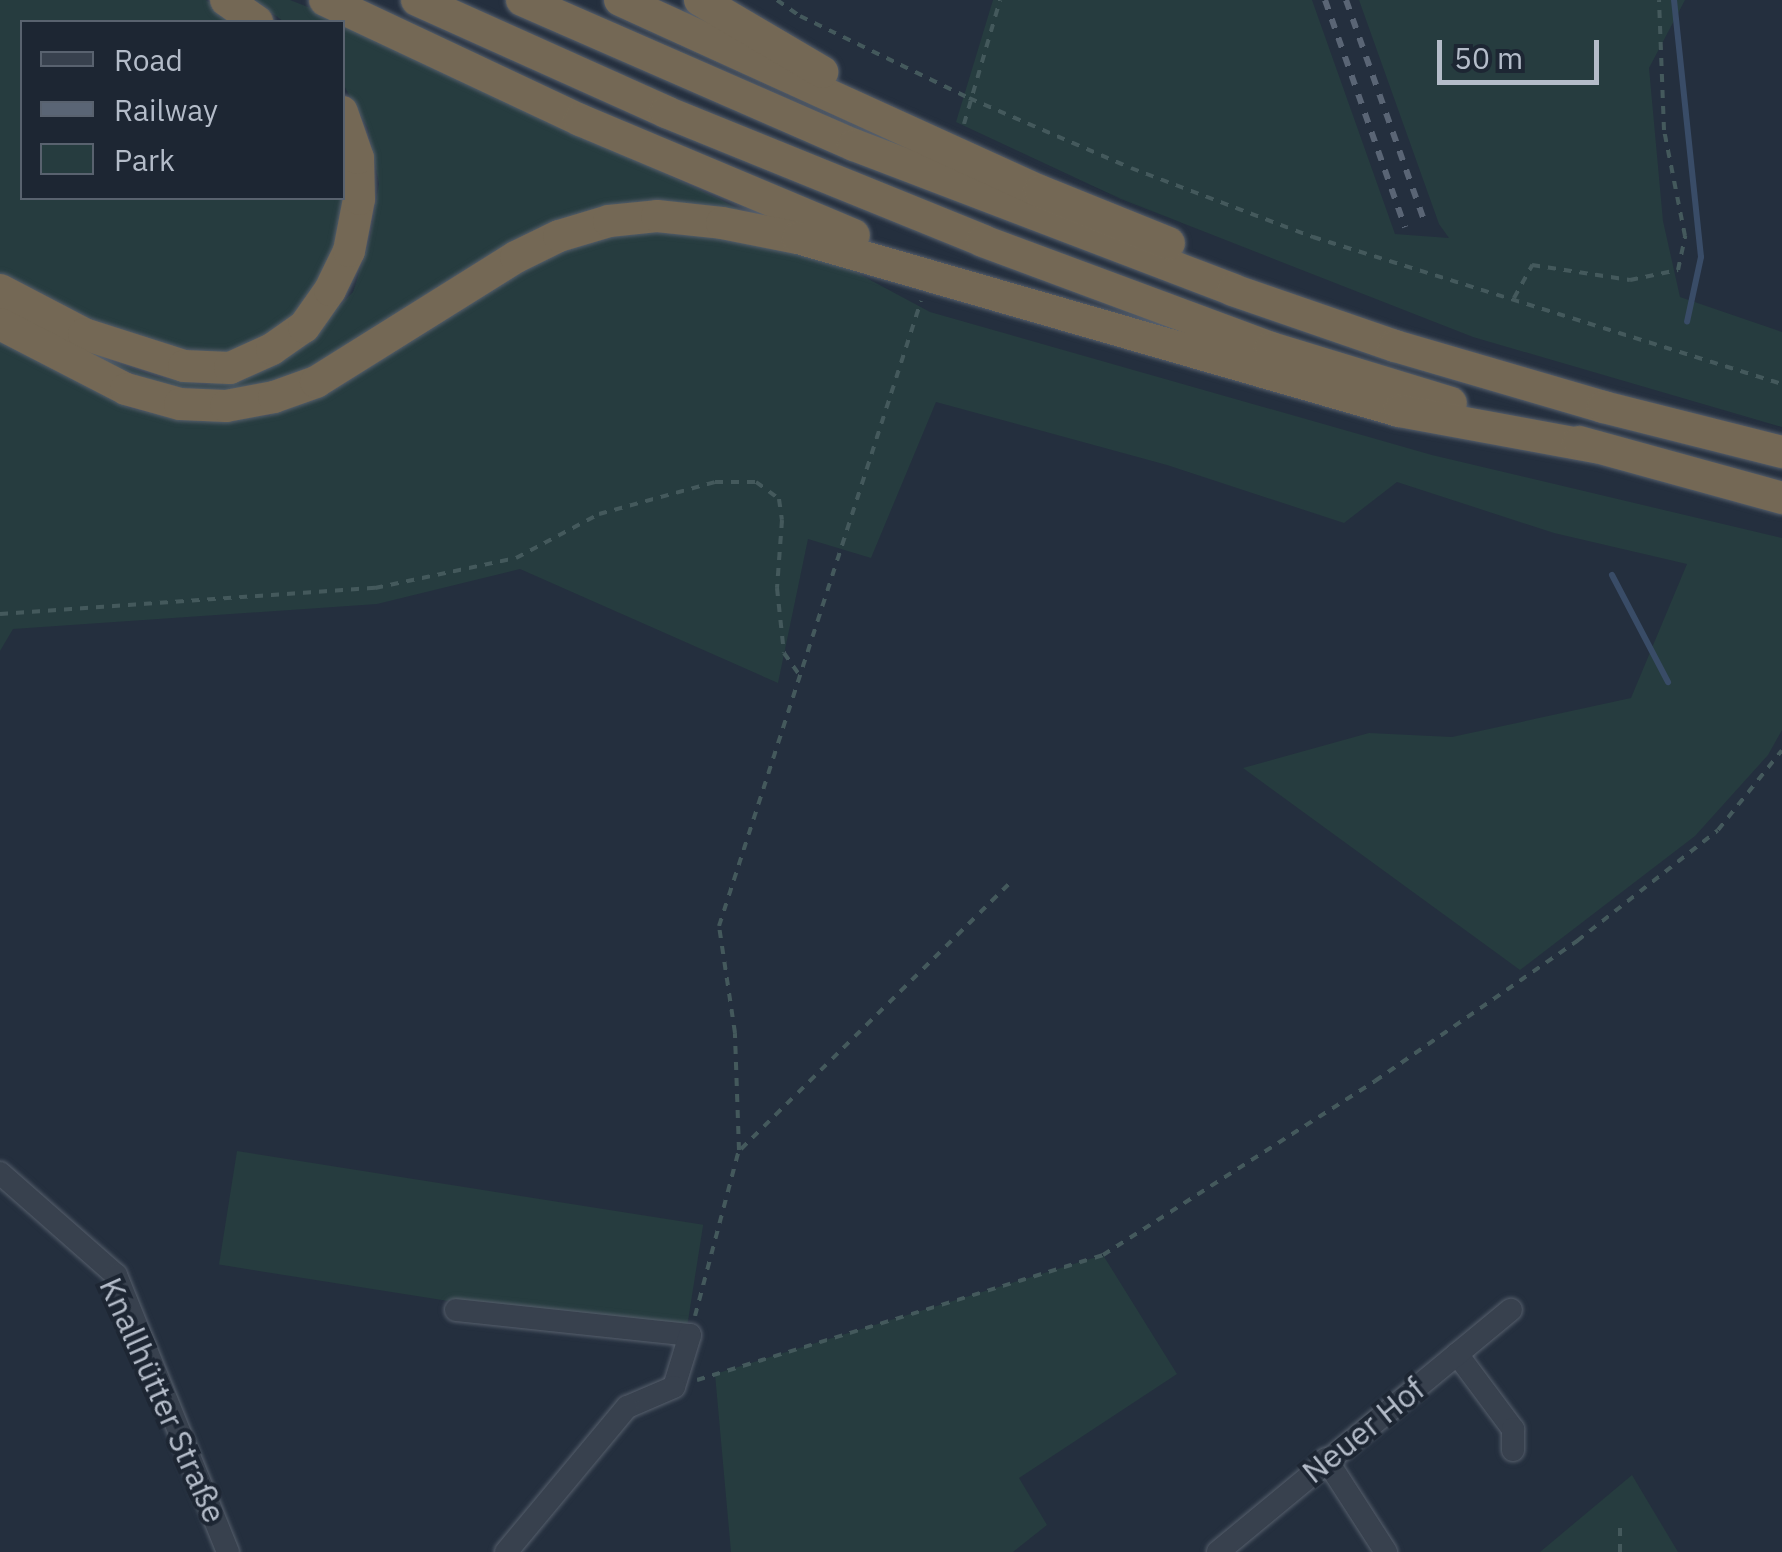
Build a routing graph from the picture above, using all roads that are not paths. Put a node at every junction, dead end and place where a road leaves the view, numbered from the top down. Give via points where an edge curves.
1 (226, 0) edge
2 (325, 0) edge
3 (417, 0) edge
4 (522, 0) edge
5 (620, 0) edge
6 (700, 0) edge
7 (253, 20) edge
8 (345, 121) edge
9 (940, 146) junction
10 (0, 290) edge
11 (1007, 296) junction
12 (0, 324) edge
13 (1604, 407) junction
14 (1596, 447) junction
15 (1782, 452) edge
16 (1782, 498) edge
17 (0, 1173) edge
18 (456, 1310) dead end
19 (1511, 1310) dead end
20 (1456, 1354) junction
21 (1512, 1450) dead end
22 (1326, 1458) junction
23 (228, 1552) edge
24 (506, 1552) edge
25 (1218, 1552) edge
26 (1386, 1552) edge

1 - 7 highway
2 - 11 highway via 580,120
3 - 14 highway via 666,112 983,241 1271,348
4 - 13 highway via 854,145 1084,235 1395,346
5 - 9 highway
6 - 9 highway
8 - 10 highway via 358,158 349,251 304,328 272,349 230,368 184,366 84,334
9 - 13 highway via 1150,236
11 - 12 highway via 798,238 656,216 559,236 316,382 226,406 180,404 126,389
11 - 14 highway via 1398,411
13 - 15 highway
14 - 16 highway
17 - 23 street, Knallhütter Straße via 116,1275
18 - 24 street via 690,1335 674,1387 628,1407
19 - 20 street, Neuer Hof
20 - 21 street via 1512,1429
20 - 22 street, Neuer Hof
22 - 25 street, Neuer Hof
22 - 26 street

